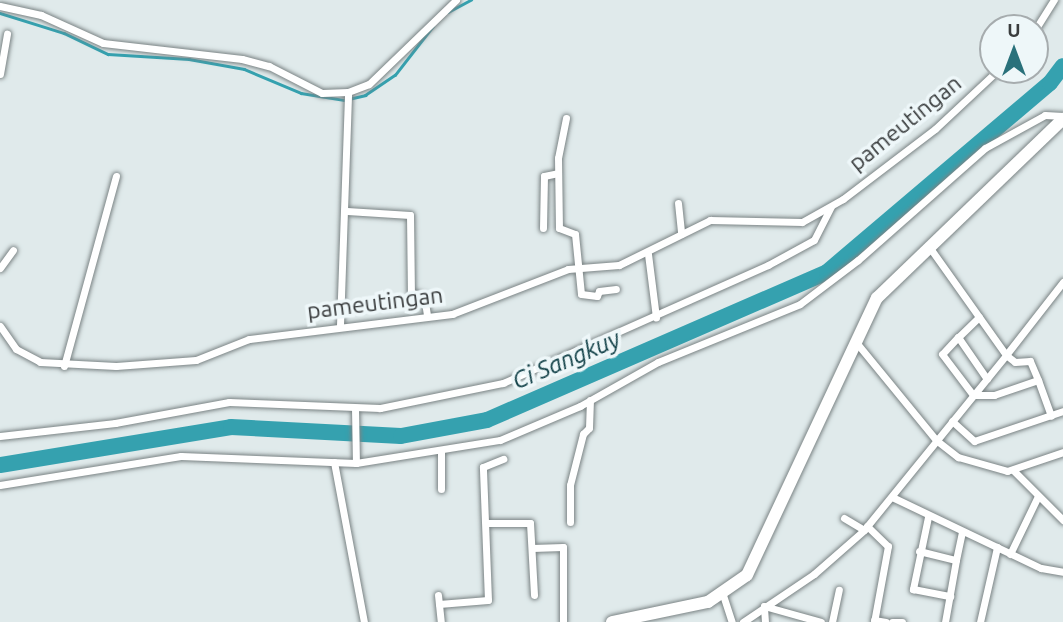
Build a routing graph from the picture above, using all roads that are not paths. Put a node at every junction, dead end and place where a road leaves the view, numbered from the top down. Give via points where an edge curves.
1 (456, 0) edge
2 (0, 6) edge
3 (7, 34) dead end
4 (0, 74) edge
5 (0, 80) edge
6 (983, 84) edge
7 (349, 96) junction
8 (1063, 117) edge
9 (566, 118) dead end
10 (558, 173) junction
11 (116, 176) dead end
12 (678, 203) dead end
13 (831, 207) junction
14 (347, 211) junction
15 (544, 228) dead end
16 (681, 234) junction
17 (930, 248) junction
18 (13, 250) dead end
19 (648, 254) junction
20 (0, 268) edge
21 (576, 268) junction
22 (1063, 282) edge
23 (616, 289) dead end
24 (1060, 292) edge
25 (428, 316) junction
26 (656, 317) junction
27 (979, 317) junction
28 (340, 325) junction
29 (0, 326) edge
30 (958, 337) junction
31 (855, 341) junction
32 (1006, 355) junction
33 (64, 366) junction
34 (987, 379) junction
35 (1038, 380) junction
36 (973, 395) junction
37 (590, 400) junction
38 (355, 411) junction
39 (1063, 411) edge
40 (1051, 416) junction
41 (953, 421) junction
42 (0, 436) edge
43 (937, 441) junction
44 (442, 450) junction
45 (1063, 452) edge
46 (503, 459) dead end
47 (356, 460) junction
48 (334, 462) junction
49 (1013, 470) junction
50 (0, 485) edge
51 (441, 489) dead end
52 (1038, 496) junction
53 (893, 498) junction
54 (928, 517) junction
55 (844, 518) dead end
56 (1063, 520) edge
57 (570, 522) dead end
58 (486, 523) junction
59 (866, 528) junction
60 (962, 532) junction
61 (997, 547) junction
62 (532, 548) junction
63 (919, 551) junction
64 (1010, 554) junction
65 (956, 560) junction
66 (1063, 572) edge
67 (839, 590) dead end
68 (438, 595) dead end
69 (534, 595) dead end
70 (723, 595) junction
71 (950, 596) junction
72 (439, 604) junction
73 (765, 608) junction
74 (874, 621) edge
75 (364, 622) edge
76 (441, 622) edge
77 (563, 622) edge
78 (612, 622) edge
79 (732, 622) edge
80 (743, 622) edge
81 (765, 622) edge
82 (821, 622) edge
83 (832, 622) edge
84 (886, 622) edge
85 (892, 622) edge
86 (902, 622) edge
87 (946, 622) edge
88 (980, 622) edge

1 - 7 street via 369,84
2 - 7 street via 41,15 103,43 242,58 269,66 313,90
3 - 4 street
4 - 5 street
6 - 13 street, pameutingan via 935,130
7 - 14 street
8 - 17 main road
8 - 37 street via 1032,120 975,155 858,260 800,304 658,362
9 - 10 street
10 - 15 street via 544,176
10 - 21 street via 558,225 575,234
11 - 33 street
12 - 16 street
13 - 16 street, pameutingan via 802,222 710,220
13 - 26 street via 814,240
14 - 25 street via 410,215 411,293 424,296
14 - 28 street
16 - 19 street, pameutingan
17 - 27 street
17 - 31 main road via 877,298
18 - 20 street
19 - 21 street, pameutingan via 608,268
19 - 26 street
21 - 23 street via 581,294 597,296 599,291
21 - 25 street, pameutingan via 452,314
22 - 24 street
24 - 32 street
25 - 28 street, pameutingan
26 - 38 street via 503,383
27 - 30 street
27 - 32 street
28 - 33 street, pameutingan via 248,338 196,360
29 - 33 street, pameutingan via 26,356
30 - 34 street
30 - 36 street via 942,354
31 - 43 street
31 - 70 main road via 752,568
32 - 34 street
32 - 35 street via 1015,362 1030,361
34 - 36 street
35 - 36 street via 993,396
35 - 40 street
36 - 41 street
37 - 44 street via 500,440
37 - 57 street via 589,428 583,434 570,485
38 - 42 street via 229,401 115,423
38 - 47 street
39 - 40 street
40 - 41 street via 974,441
41 - 43 street
43 - 49 street via 968,461 995,470
43 - 53 street
44 - 47 street
44 - 51 street
45 - 49 street
46 - 58 street via 484,465
47 - 48 street
48 - 50 street via 181,456
48 - 75 street
49 - 52 street
52 - 56 street
52 - 64 street
53 - 54 street
53 - 59 street
54 - 60 street
54 - 63 street
55 - 59 street
58 - 62 street via 530,523
58 - 72 street via 488,600
59 - 73 street
59 - 74 street via 888,546
60 - 61 street
60 - 65 street
61 - 64 street
61 - 88 street
62 - 69 street
62 - 77 street via 563,547
63 - 65 street
63 - 71 street via 913,589
64 - 66 street
65 - 71 street
67 - 83 street
68 - 72 street
70 - 78 main road
70 - 79 street
71 - 87 street
72 - 76 street
73 - 80 street
73 - 81 street
73 - 82 street
74 - 84 street
85 - 86 street

